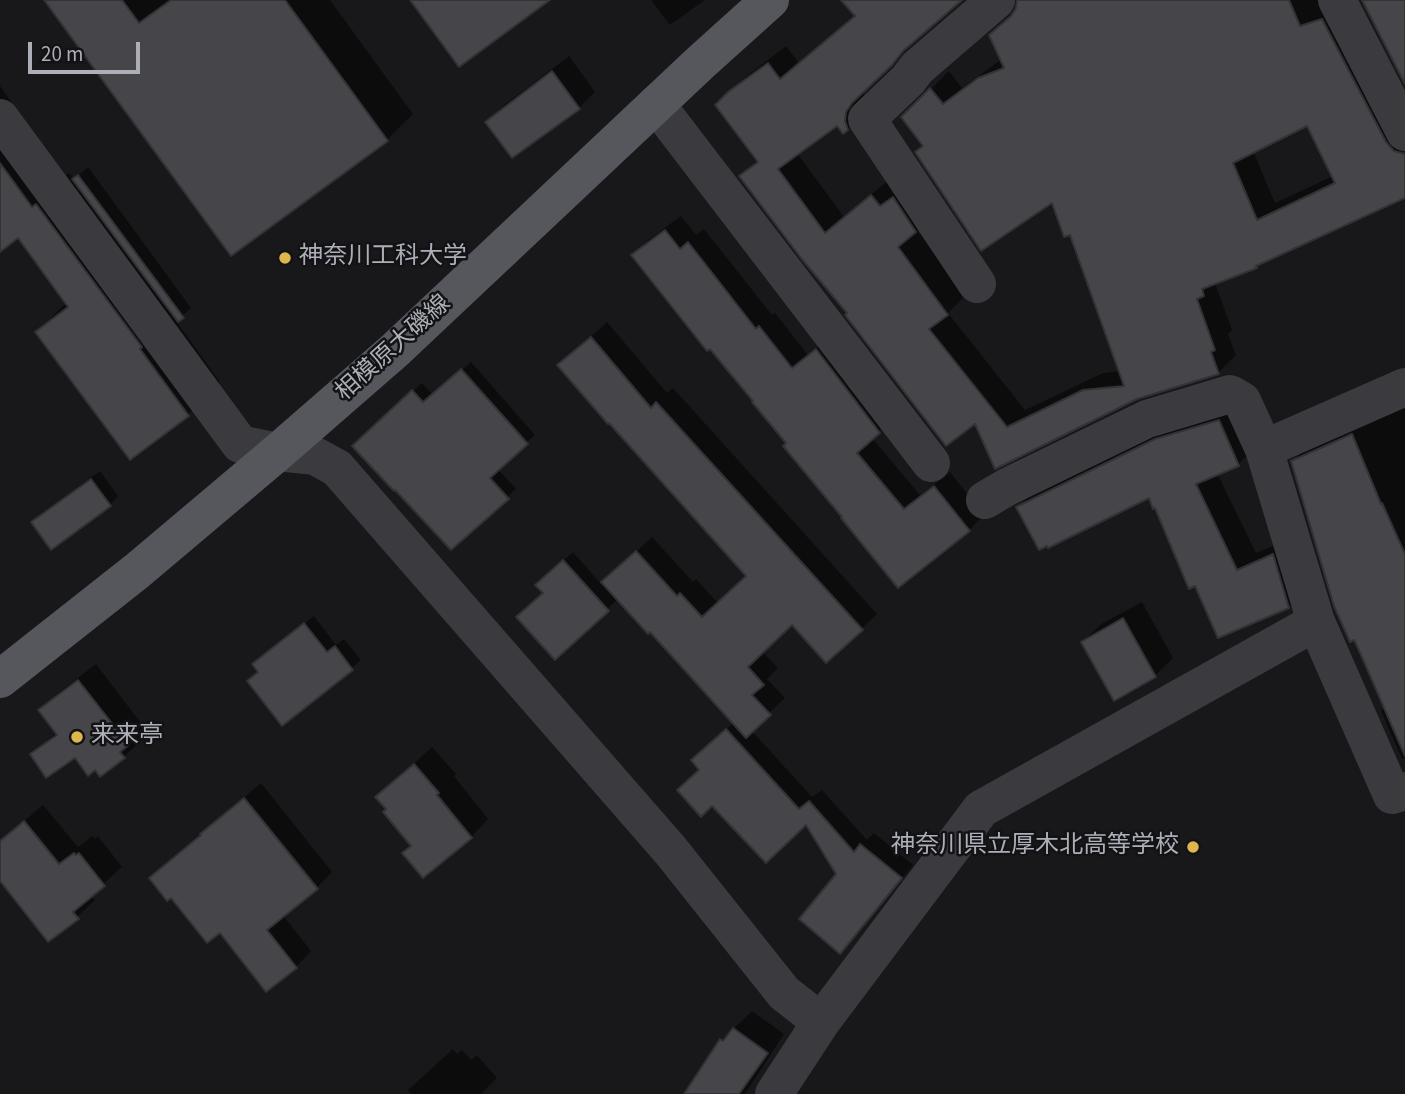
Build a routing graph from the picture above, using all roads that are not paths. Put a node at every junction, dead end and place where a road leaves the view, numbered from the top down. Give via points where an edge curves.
1 (770, 0) edge
2 (996, 0) edge
3 (1337, 0) edge
4 (656, 104) junction
5 (0, 118) edge
6 (1405, 132) edge
7 (977, 284) dead end
8 (1405, 387) edge
9 (1264, 449) junction
10 (278, 452) junction
11 (931, 463) dead end
12 (985, 500) dead end
13 (1316, 622) junction
14 (0, 679) edge
15 (1405, 791) edge
16 (821, 1022) junction
17 (774, 1094) edge

1 - 4 main road, 相模原大磯線
2 - 7 street via 867,119
3 - 6 street
4 - 10 main road, 相模原大磯線 via 394,351
4 - 11 street
5 - 10 street via 240,444
8 - 9 street
9 - 12 street via 1242,401 1230,394 1147,419
9 - 13 street
10 - 14 main road, 相模原大磯線
10 - 16 street via 315,456 337,468 671,851 784,993
13 - 15 street via 1392,795
13 - 16 street via 981,808
16 - 17 street

